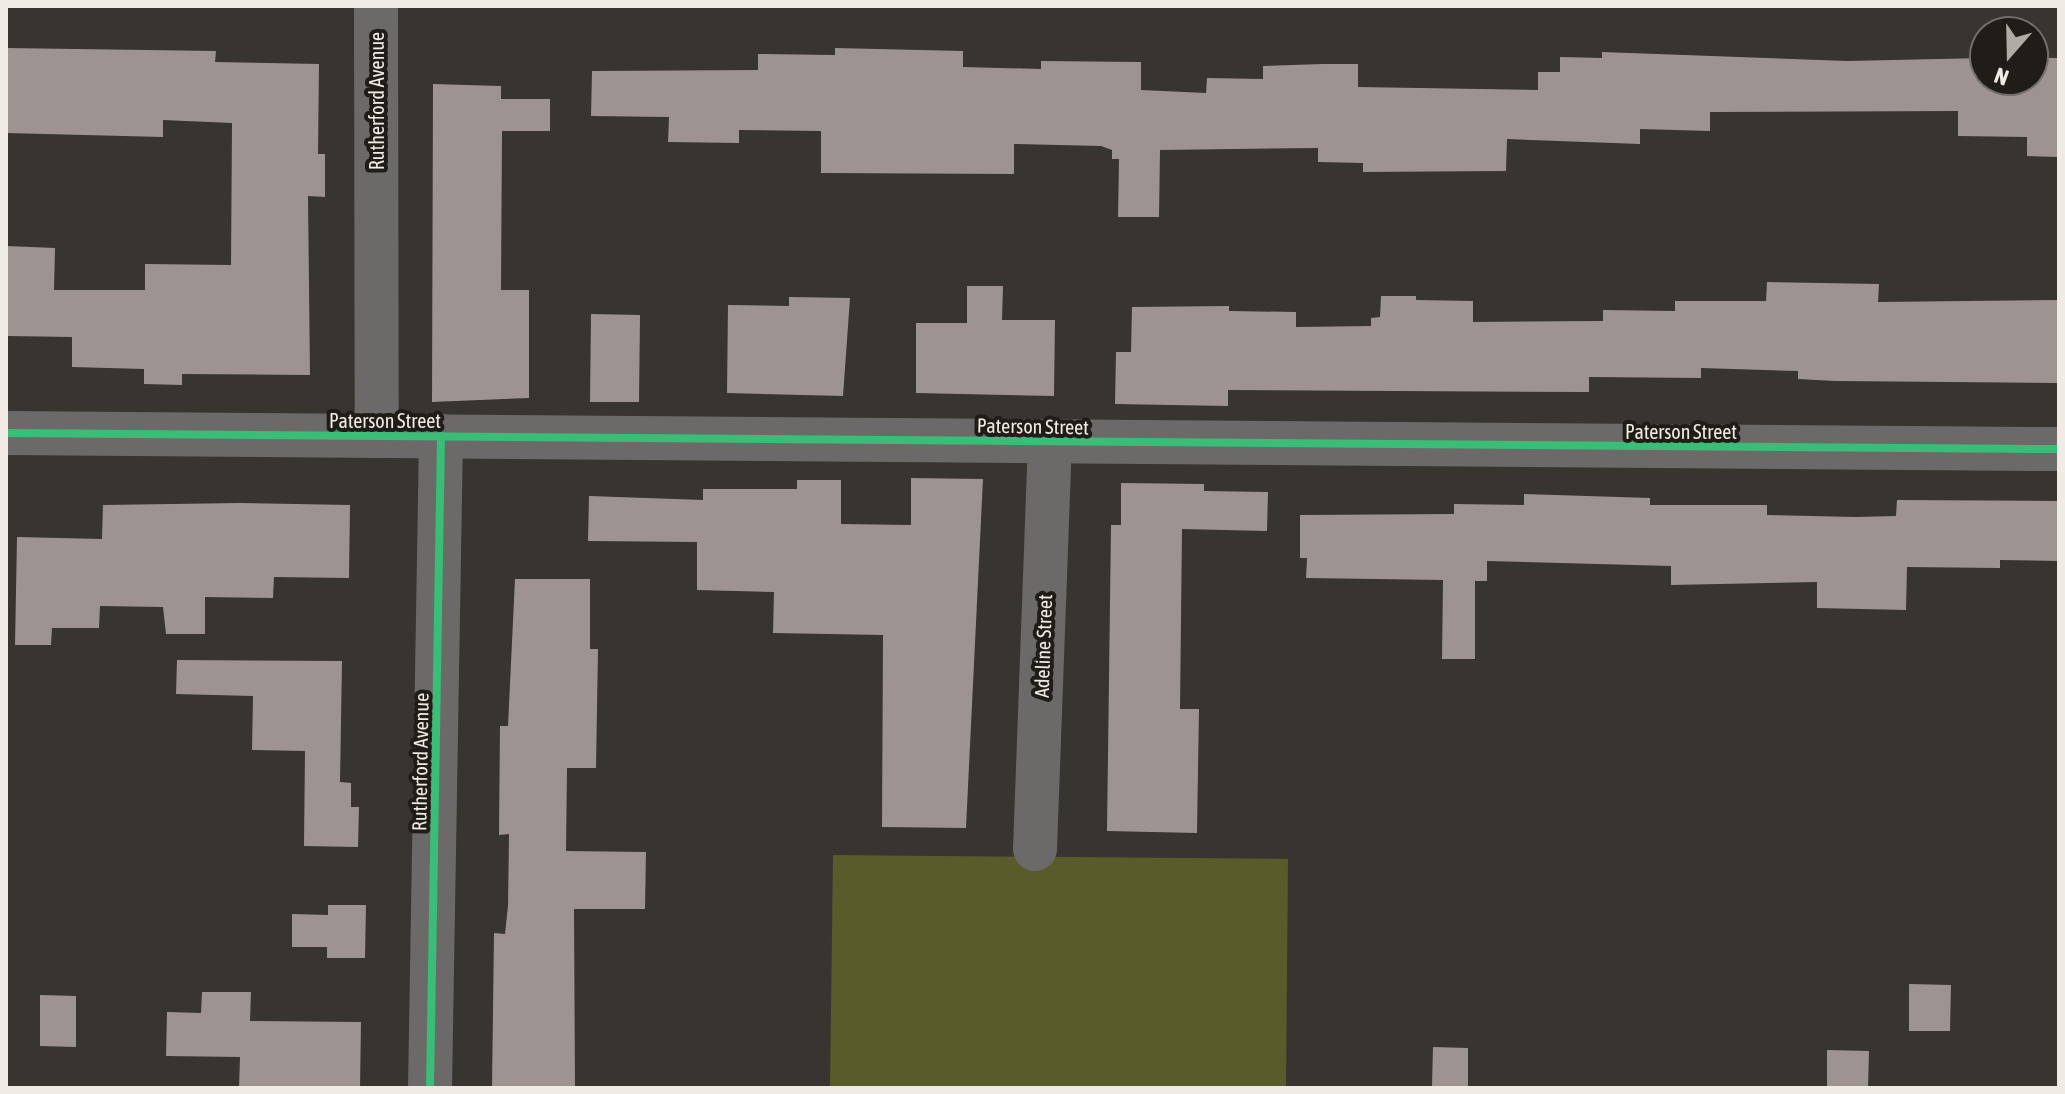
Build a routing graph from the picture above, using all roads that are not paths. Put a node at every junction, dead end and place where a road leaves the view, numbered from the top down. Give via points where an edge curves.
1 (376, 6) edge
2 (6, 433) edge
3 (377, 436) junction
4 (441, 436) junction
5 (1050, 442) junction
6 (2059, 449) edge
7 (1035, 849) dead end
8 (430, 1088) edge

1 - 3 street, Rutherford Avenue
2 - 3 street, Paterson Street
3 - 4 street, Paterson Street
4 - 5 street, Paterson Street
4 - 8 street, Rutherford Avenue
5 - 6 street, Paterson Street
5 - 7 street, Adeline Street

